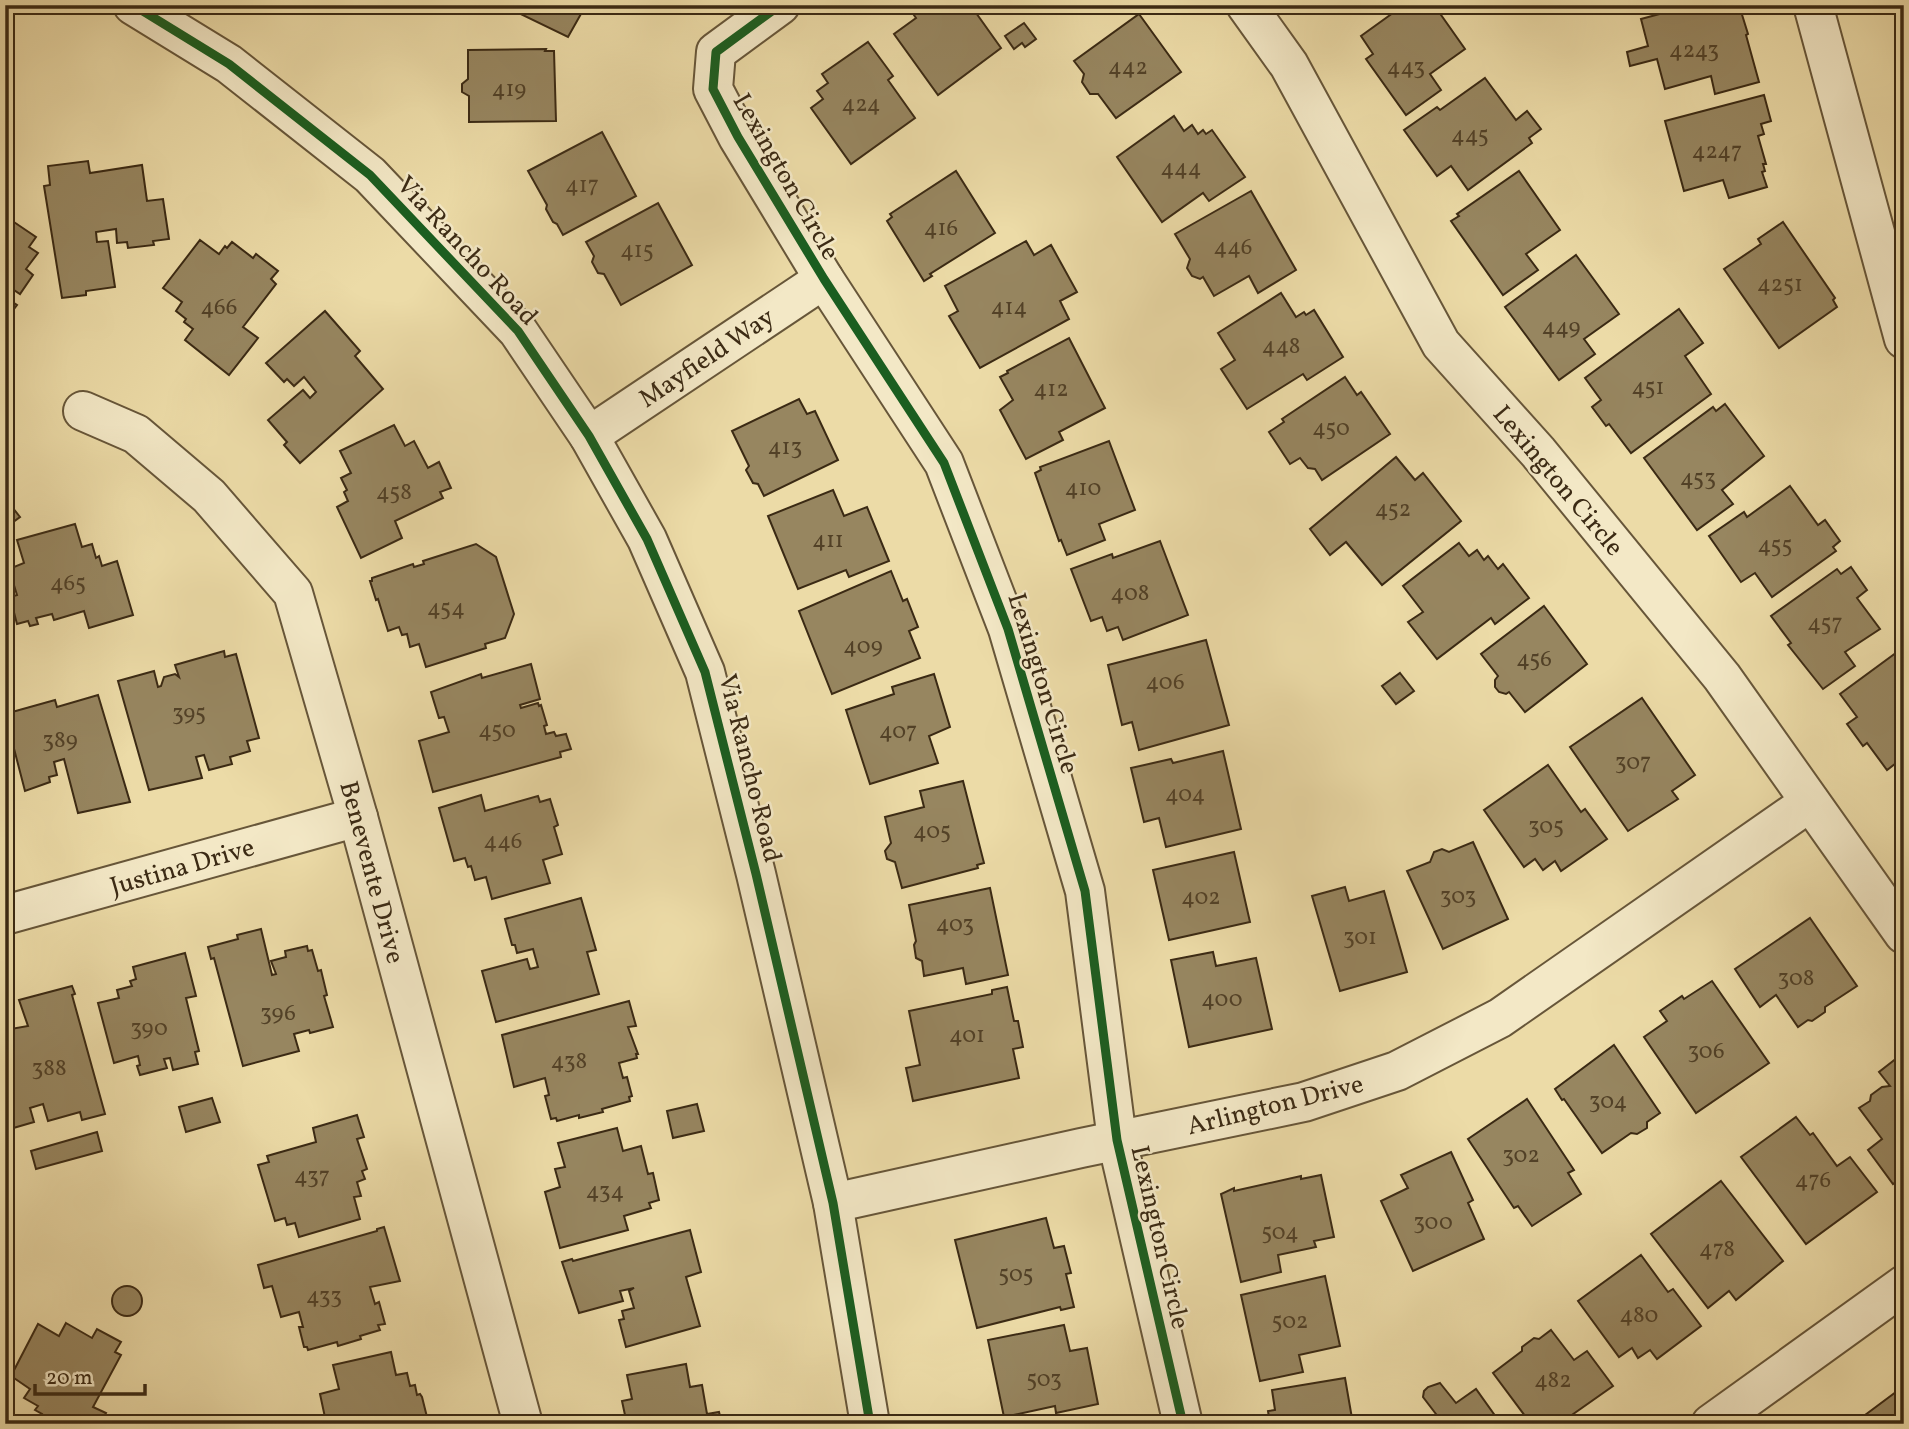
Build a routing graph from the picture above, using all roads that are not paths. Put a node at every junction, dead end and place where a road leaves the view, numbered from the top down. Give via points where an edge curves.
1 (133, 5) edge
2 (780, 5) edge
3 (1245, 5) edge
4 (1813, 5) edge
5 (824, 279) junction
6 (1904, 339) edge
7 (83, 411) dead end
8 (589, 436) junction
9 (1810, 802) junction
10 (358, 817) junction
11 (5, 915) edge
12 (1904, 934) edge
13 (1117, 1140) junction
14 (834, 1203) junction
15 (1904, 1286) edge
16 (523, 1424) edge
17 (870, 1424) edge
18 (1183, 1424) edge
19 (1711, 1424) edge

1 - 8 street, Via Rancho Road via 229,64 370,175 518,331
2 - 5 street, Lexington Circle via 716,52 713,89
3 - 9 street, Lexington Circle via 1289,65 1441,344 1538,452 1722,677
4 - 6 street
5 - 8 street, Mayfield Way
5 - 13 street, Lexington Circle via 944,463 1009,629 1085,891
7 - 10 street, Benevente Drive via 136,434 198,487 293,593
8 - 14 street, Via Rancho Road via 647,540 705,672
9 - 12 street, Lexington Circle
9 - 13 street, Arlington Drive via 1500,1018 1396,1071 1304,1102
10 - 11 street, Justina Drive
10 - 16 street, Benevente Drive
13 - 14 street, Arlington Drive
13 - 18 street, Lexington Circle
14 - 17 street, Via Rancho Road
15 - 19 street

